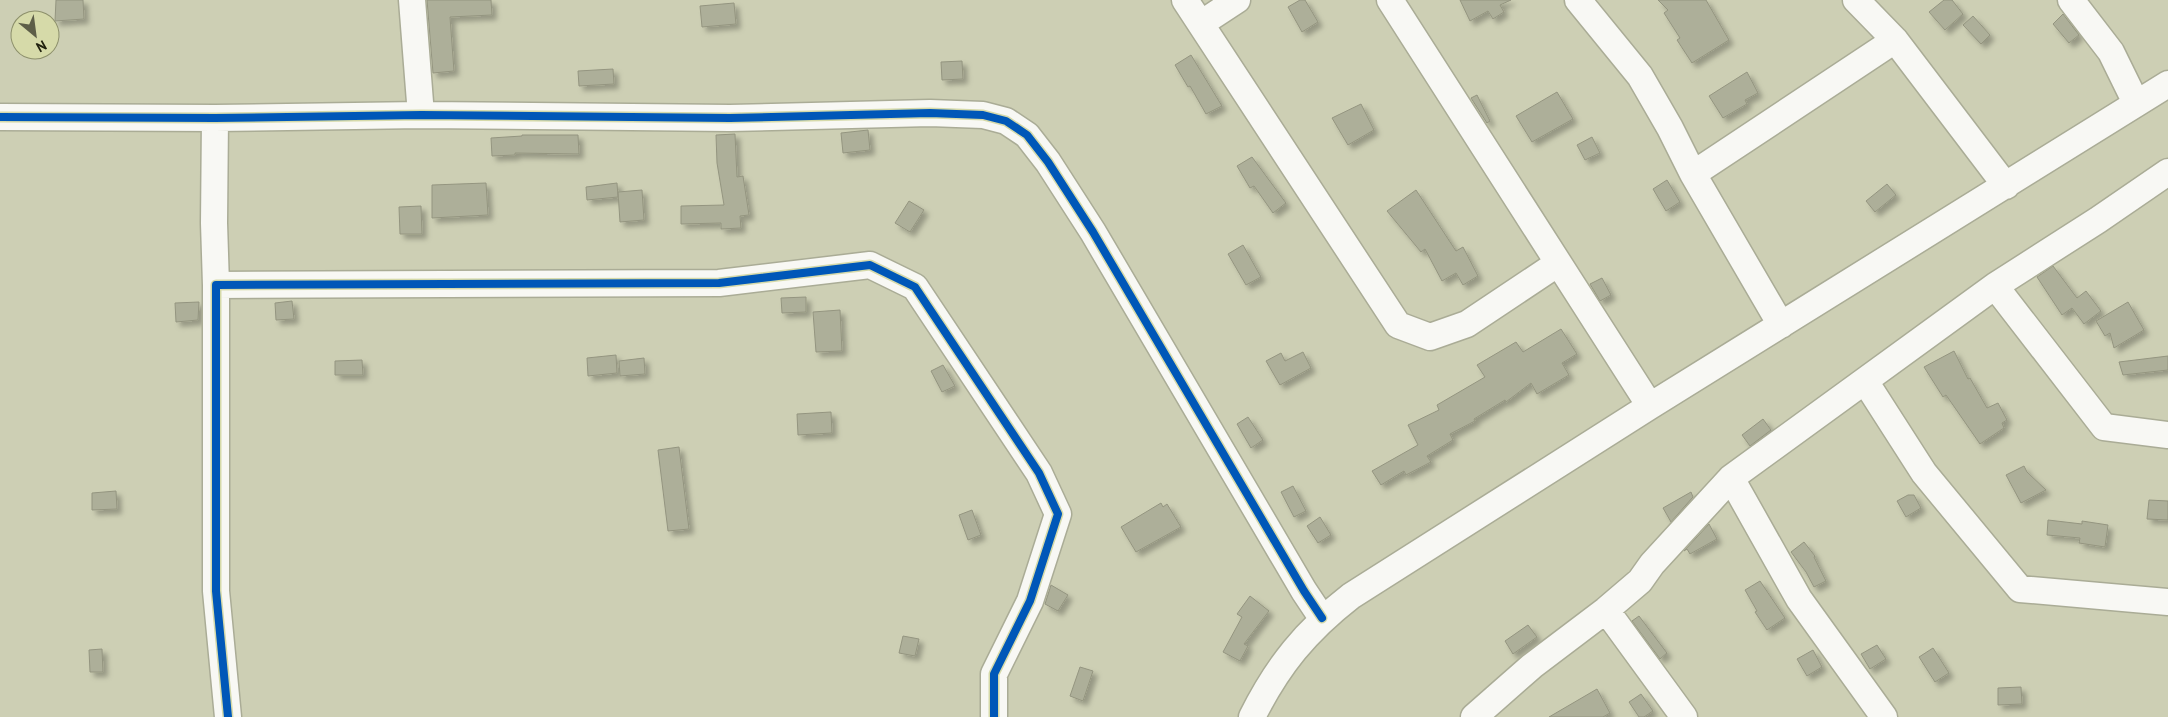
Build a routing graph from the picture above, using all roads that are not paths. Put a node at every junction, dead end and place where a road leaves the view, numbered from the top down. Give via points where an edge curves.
1 (412, 0) edge
2 (1185, 0) edge
3 (1237, 0) edge
4 (1390, 0) edge
5 (1578, 0) edge
6 (1856, 0) edge
7 (2070, 0) edge
8 (1202, 23) junction
9 (1895, 40) junction
10 (2168, 84) edge
11 (2136, 103) junction
12 (421, 115) junction
13 (0, 117) edge
14 (216, 118) junction
15 (2168, 172) edge
16 (1693, 174) junction
17 (2006, 186) junction
18 (1557, 264) junction
19 (216, 285) junction
20 (1995, 286) junction
21 (1781, 325) junction
22 (1865, 381) junction
23 (1650, 406) junction
24 (2168, 435) edge
25 (1731, 478) junction
26 (2168, 602) edge
27 (1606, 610) junction
28 (1322, 618) junction
29 (1480, 715) edge
30 (228, 717) edge
31 (994, 717) edge
32 (1252, 717) edge
33 (1684, 717) edge
34 (1884, 717) edge

1 - 12 street
2 - 8 street
3 - 8 street
4 - 18 street
5 - 16 street via 1640,76
6 - 9 street
7 - 11 street via 2111,52
8 - 18 street via 1398,325 1430,337 1467,324
9 - 16 street
9 - 17 street
10 - 11 street
11 - 17 street
12 - 14 street
12 - 28 street via 730,118 930,113 983,115 1006,121 1027,135 1038,148 1093,232
13 - 14 street
14 - 19 street
15 - 20 street
16 - 21 street
17 - 21 street
18 - 23 street
19 - 30 street via 216,591
19 - 31 street via 719,283 870,265 915,287 1038,473 1058,514 1030,601 994,674
20 - 22 street
20 - 24 street via 2104,427
21 - 23 street
22 - 25 street
22 - 26 street via 1924,473 2020,589
23 - 28 street via 1351,596
25 - 27 street via 1640,581
25 - 34 street via 1799,598
27 - 29 street via 1532,666
27 - 33 street
28 - 32 street via 1291,652

